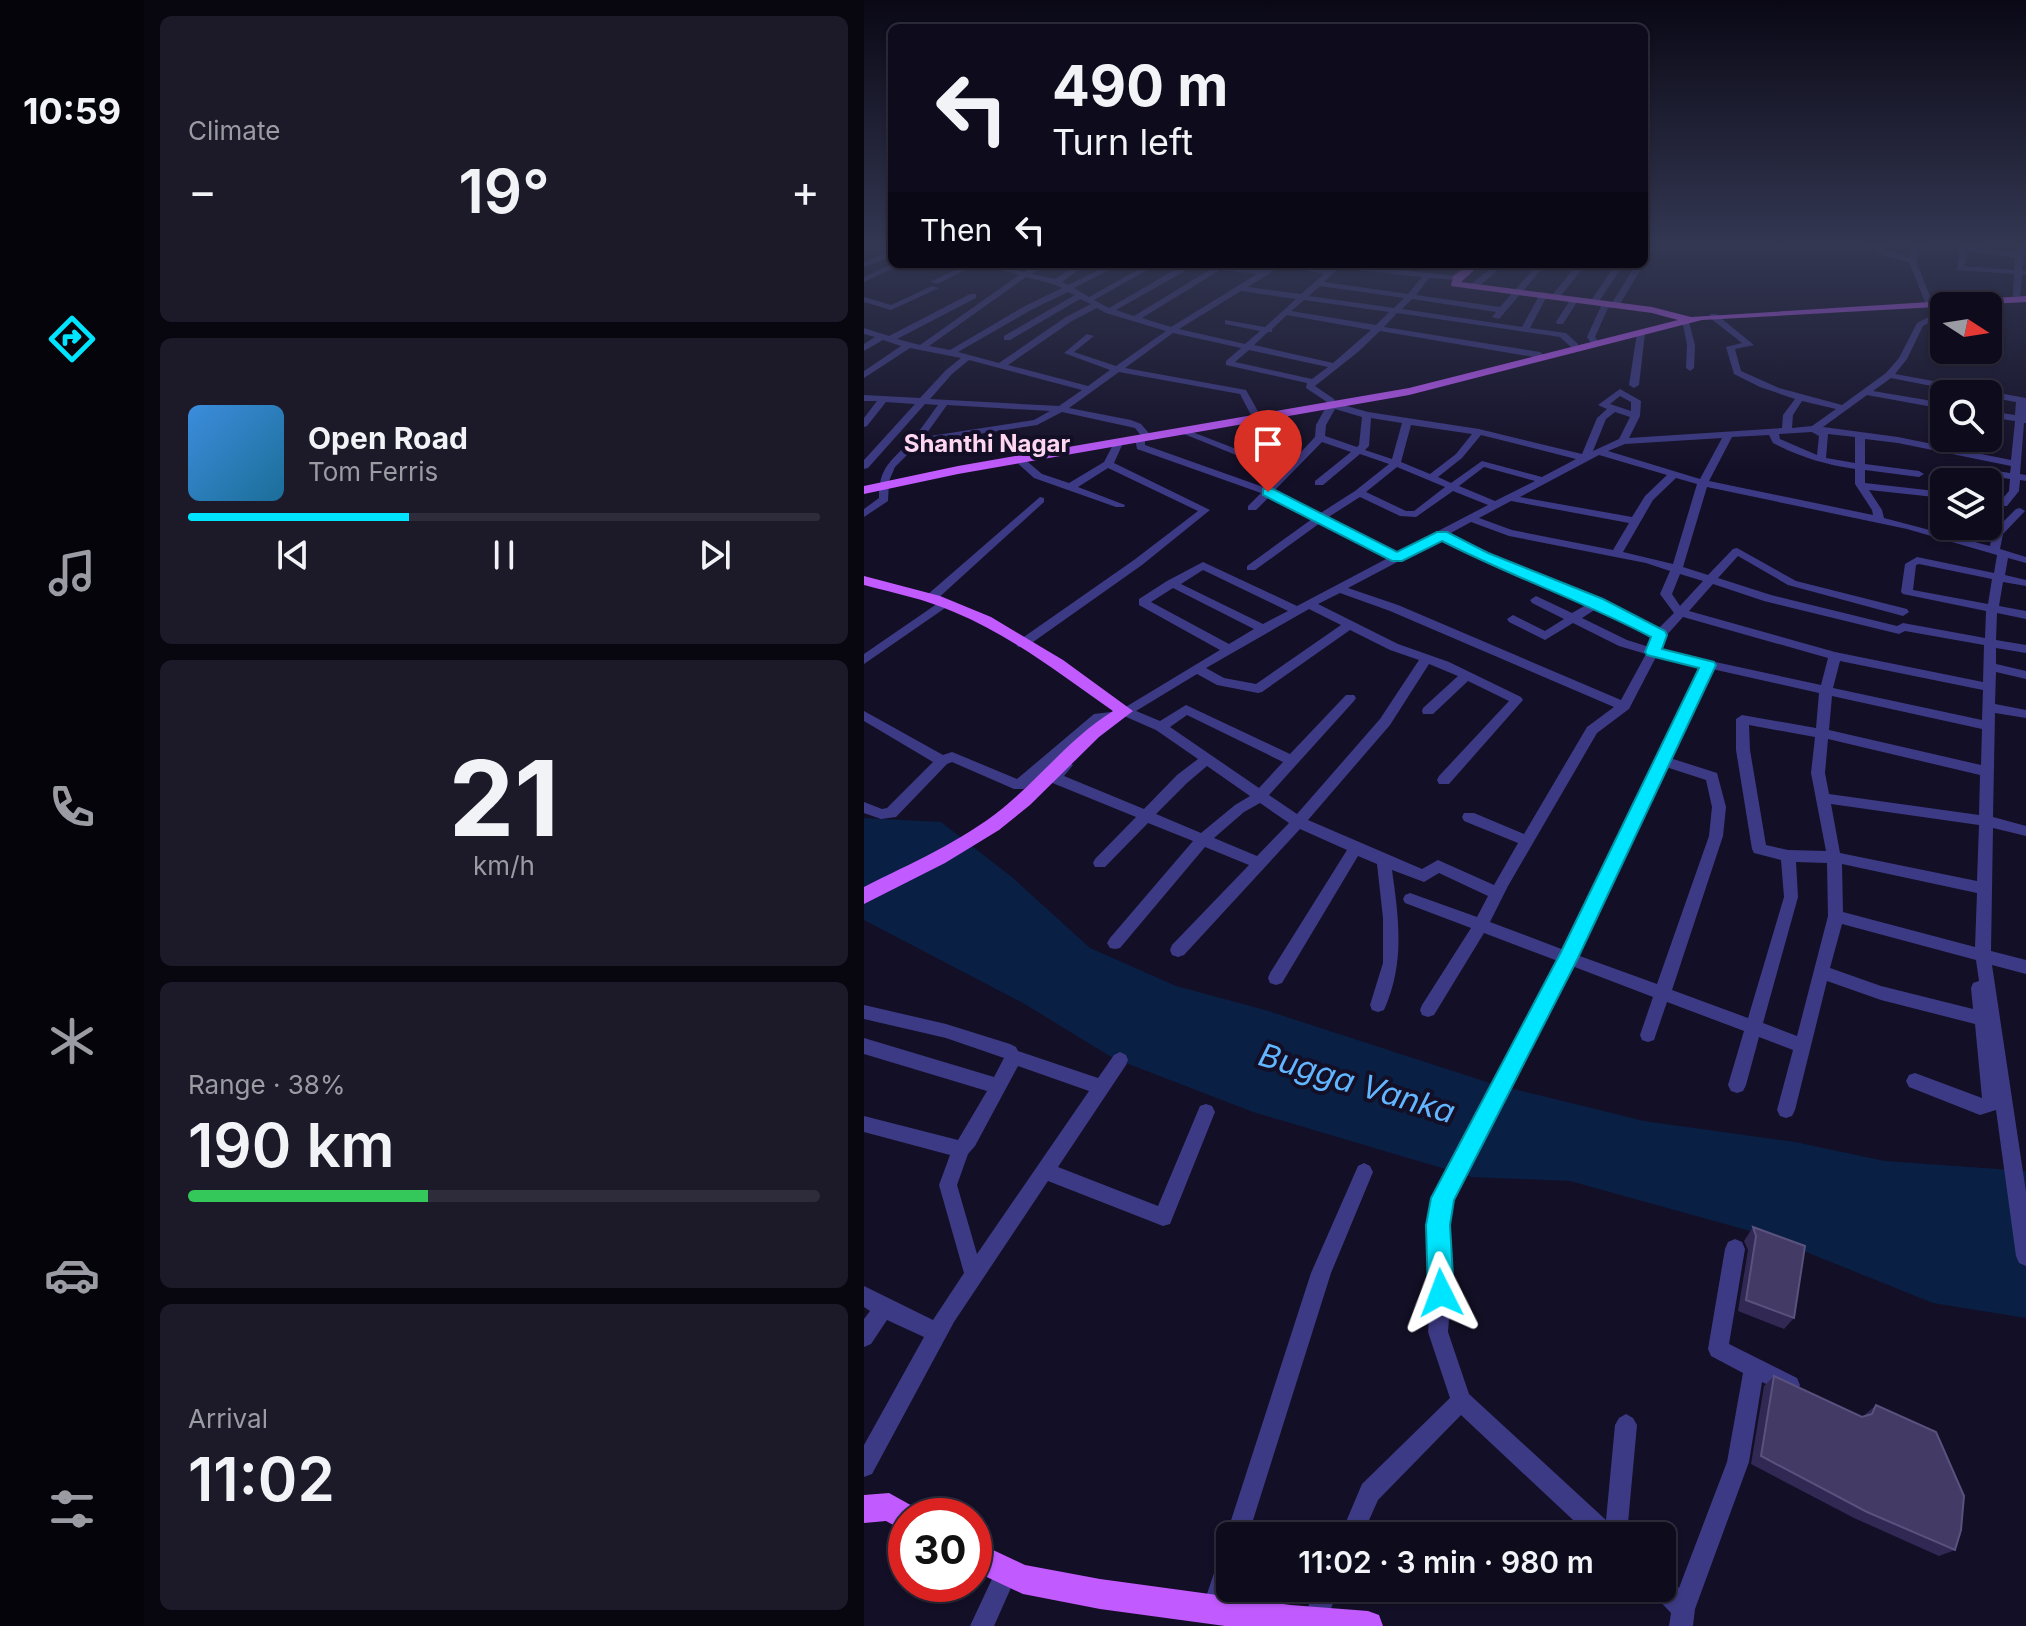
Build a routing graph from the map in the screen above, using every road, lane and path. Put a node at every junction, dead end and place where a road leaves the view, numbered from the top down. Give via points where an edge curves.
1 (924, 320) edge
2 (960, 320) edge
3 (1008, 320) edge
4 (1046, 320) edge
5 (1068, 320) edge
6 (1138, 320) edge
7 (1188, 320) edge
8 (1280, 320) edge
9 (1336, 320) edge
10 (1386, 320) edge
11 (1463, 320) edge
12 (1494, 320) edge
13 (1532, 320) edge
14 (1598, 320) edge
15 (1687, 320) junction
16 (1718, 320) edge
17 (1924, 320) edge
18 (1228, 322) dead end
19 (1491, 324) junction
20 (1380, 326) junction
21 (1525, 329) junction
22 (1172, 330) junction
23 (1269, 330) junction
24 (864, 331) edge
25 (1641, 333) junction
26 (1090, 336) dead end
27 (886, 338) junction
28 (1007, 338) dead end
29 (1594, 341) junction
30 (908, 345) junction
31 (1575, 346) junction
32 (922, 347) junction
33 (1248, 347) junction
34 (864, 348) edge
35 (951, 353) junction
36 (1540, 355) junction
37 (965, 359) junction
38 (1335, 366) junction
39 (999, 367) junction
40 (1690, 368) dead end
41 (1118, 369) junction
42 (864, 375) edge
43 (1889, 375) junction
44 (1313, 382) junction
45 (1930, 383) edge
46 (1634, 385) dead end
47 (1090, 389) junction
48 (1866, 392) junction
49 (2002, 397) edge
50 (864, 398) edge
51 (884, 399) junction
52 (1799, 399) junction
53 (925, 401) junction
54 (2024, 401) edge
55 (945, 402) junction
56 (1331, 403) junction
57 (1930, 403) edge
58 (1845, 408) junction
59 (1061, 409) junction
60 (1612, 410) junction
61 (1255, 415) junction
62 (1367, 415) junction
63 (1635, 416) junction
64 (2002, 416) edge
65 (2023, 419) edge
66 (1408, 420) junction
67 (864, 424) edge
68 (1814, 429) junction
69 (1773, 430) junction
70 (1787, 430) junction
71 (1184, 432) junction
72 (1479, 432) junction
73 (1728, 435) junction
74 (1860, 436) junction
75 (1144, 437) junction
76 (1320, 438) junction
77 (916, 441) junction
78 (1623, 441) junction
79 (1118, 443) junction
80 (1360, 450) junction
81 (1599, 452) junction
82 (1585, 458) junction
83 (1821, 459) junction
84 (1019, 460) junction
85 (1396, 463) junction
86 (1108, 464) junction
87 (2014, 464) junction
88 (864, 466) edge
89 (1858, 466) junction
90 (1288, 472) junction
91 (1676, 473) junction
92 (1919, 474) dead end
93 (1432, 477) junction
94 (2020, 477) edge
95 (1544, 480) junction
96 (885, 483) junction
97 (1319, 483) dead end
98 (1703, 483) junction
99 (1863, 486) junction
100 (864, 487) edge
101 (1456, 487) junction
102 (1068, 488) junction
103 (2014, 491) junction
104 (1268, 492) junction
105 (1359, 493) junction
106 (1930, 493) edge
107 (2026, 494) edge
108 (1511, 498) junction
109 (1040, 500) dead end
110 (2003, 504) joint
111 (1120, 505) dead end
112 (1498, 506) junction
113 (1252, 508) dead end
114 (2023, 512) edge
115 (864, 514) edge
116 (1320, 517) junction
117 (1472, 519) junction
118 (1635, 521) junction
119 (1879, 521) junction
120 (2002, 530) edge
121 (1442, 535) junction
122 (1998, 540) edge
123 (1999, 552) junction
124 (1616, 554) junction
125 (1397, 558) junction
126 (2026, 560) edge
127 (1251, 568) dead end
128 (1677, 568) junction
129 (1998, 577) junction
130 (1708, 580) junction
131 (1171, 583) junction
132 (2026, 583) edge
133 (867, 584) edge
134 (1338, 588) junction
135 (1907, 592) junction
136 (1536, 600) dead end
137 (937, 601) junction
138 (1597, 603) junction
139 (1302, 607) junction
140 (1992, 608) junction
141 (1679, 612) junction
142 (1903, 612) junction
143 (2026, 615) edge
144 (1513, 619) dead end
145 (1573, 619) junction
146 (1349, 625) junction
147 (1903, 627) junction
148 (1263, 629) junction
149 (1660, 635) junction
150 (1990, 643) junction
151 (1022, 644) junction
152 (1228, 649) junction
153 (2026, 649) edge
154 (1652, 652) junction
155 (1835, 656) junction
156 (1427, 658) junction
157 (864, 660) edge
158 (1708, 665) junction
159 (1989, 666) junction
160 (1196, 668) junction
161 (1467, 675) junction
162 (2026, 675) edge
163 (1989, 687) junction
164 (1826, 691) junction
165 (1350, 698) dead end
166 (1624, 706) junction
167 (1988, 707) junction
168 (1428, 711) dead end
169 (1122, 713) junction
170 (2026, 714) edge
171 (864, 715) edge
172 (1987, 726) junction
173 (1161, 727) junction
174 (1820, 733) junction
175 (1208, 758) junction
176 (942, 761) junction
177 (1292, 761) junction
178 (1664, 761) junction
179 (1986, 771) junction
180 (1444, 780) dead end
181 (1259, 797) junction
182 (1824, 798) junction
183 (864, 807) edge
184 (1146, 815) junction
185 (1469, 817) dead end
186 (1986, 821) junction
187 (1298, 822) junction
188 (2026, 831) edge
189 (1205, 841) junction
190 (1527, 841) junction
191 (1355, 849) junction
192 (1788, 856) junction
193 (1834, 857) junction
194 (1384, 861) junction
195 (1100, 863) dead end
196 (1259, 863) junction
197 (1984, 888) junction
198 (1497, 893) junction
199 (864, 896) edge
200 (1410, 899) dead end
201 (1836, 916) junction
202 (1481, 924) junction
203 (1115, 943) dead end
204 (1178, 950) dead end
205 (1980, 955) junction
206 (1568, 958) junction
207 (2026, 967) edge
208 (1821, 972) junction
209 (1276, 978) dead end
210 (1661, 994) junction
211 (1378, 1005) dead end
212 (1428, 1010) dead end
213 (864, 1012) edge
214 (1982, 1019) junction
215 (1753, 1028) junction
216 (1648, 1035) dead end
217 (1801, 1045) junction
218 (864, 1046) edge
219 (1013, 1059) junction
220 (1120, 1060) dead end
221 (1915, 1081) dead end
222 (1737, 1085) dead end
223 (998, 1086) junction
224 (1102, 1088) junction
225 (1786, 1110) dead end
226 (1206, 1112) dead end
227 (864, 1124) edge
228 (961, 1149) junction
229 (1045, 1171) junction
230 (1364, 1172) dead end
231 (1735, 1249) dead end
232 (2026, 1256) edge
233 (974, 1275) junction
234 (864, 1296) edge
235 (883, 1308) junction
236 (938, 1333) junction
237 (864, 1337) edge
238 (1754, 1368) junction
239 (1810, 1394) edge
240 (1461, 1401) junction
241 (1626, 1425) dead end
242 (864, 1466) edge
243 (888, 1507) edge
244 (864, 1509) edge
245 (1241, 1522) edge
246 (1357, 1522) edge
247 (1592, 1522) edge
248 (1617, 1522) edge
249 (992, 1565) edge
250 (1007, 1572) junction
251 (1216, 1602) edge
252 (1322, 1602) edge
253 (1214, 1609) junction
254 (1682, 1617) edge
255 (1269, 1621) edge
256 (1314, 1621) junction
257 (982, 1626) edge
258 (1368, 1626) edge

1 - 27 street
2 - 32 street
3 - 35 street
4 - 28 street
5 - 39 street
6 - 22 street
7 - 22 street
8 - 23 street
9 - 20 street
10 - 20 street
11 - 19 street
12 - 19 street
13 - 21 street
14 - 29 street
15 - 25 main road
15 - 29 main road
15 - 40 street
16 - 52 street via 1750,345 1730,347 1737,372
17 - 43 street
18 - 23 street
19 - 21 street
20 - 36 street
20 - 38 street
21 - 31 street via 1567,336
22 - 33 street
22 - 41 street
23 - 33 street
24 - 27 street
25 - 46 street
25 - 56 main road via 1409,391
26 - 41 street via 1068,353
27 - 30 street
27 - 34 street
29 - 31 main road
30 - 32 street
30 - 42 street
31 - 36 main road
32 - 35 street
33 - 38 street
33 - 44 street via 1229,363
35 - 37 street
36 - 56 main road
37 - 39 street
37 - 53 street
38 - 44 street
39 - 47 street
41 - 47 street
41 - 61 street via 1243,392
43 - 45 street
43 - 48 street
44 - 56 street via 1312,391
47 - 59 street
48 - 57 street
48 - 58 street
49 - 54 street
50 - 51 street
51 - 53 street
51 - 67 street
52 - 58 street
52 - 70 street via 1788,415
53 - 55 street
53 - 88 street
54 - 65 street
55 - 59 street
55 - 77 street
56 - 61 main road
56 - 62 street
56 - 71 main road
56 - 76 street
58 - 68 street
59 - 75 street via 1119,419 1138,426
59 - 77 street via 1037,422
60 - 63 street
60 - 63 street via 1603,405 1621,392 1636,401
60 - 82 street via 1602,418
61 - 75 main road
62 - 66 street
62 - 80 street
63 - 78 street
64 - 65 street
65 - 87 street
66 - 72 street
66 - 85 street
68 - 70 street
68 - 74 street
68 - 83 street via 1824,435
69 - 70 street
69 - 73 street
69 - 83 street via 1776,441
71 - 75 main road
71 - 90 street
72 - 82 street
72 - 93 street
73 - 78 street
73 - 98 street
74 - 87 street
74 - 89 street
75 - 79 main road
75 - 96 main road
75 - 104 street via 1140,447
76 - 80 street
76 - 90 street
77 - 96 street via 890,466
78 - 81 street
79 - 84 main road
79 - 86 street
80 - 85 street
80 - 97 street
81 - 82 street
81 - 91 street
82 - 95 street
83 - 89 street
84 - 96 main road
84 - 102 street via 1038,476
85 - 93 street
85 - 105 street
86 - 102 street
86 - 151 street via 1205,510 1123,576
87 - 94 street
89 - 92 street
89 - 99 street
90 - 104 street
91 - 98 street
91 - 118 street via 1649,498
93 - 101 street
94 - 103 street
95 - 101 street via 1482,464
95 - 108 street
96 - 100 main road
96 - 115 street via 884,499
98 - 119 street
98 - 128 street
99 - 106 street
99 - 119 street
101 - 105 street via 1416,514 1404,514
101 - 112 street
102 - 111 street
103 - 107 street
103 - 110 street
104 - 113 street
104 - 116 street
105 - 116 street
108 - 112 street
108 - 118 street
109 - 137 street
110 - 114 street
112 - 117 street
114 - 120 street
116 - 125 street
116 - 127 street
117 - 121 street
117 - 124 street via 1509,533
118 - 124 street
119 - 123 street
121 - 125 street
121 - 138 street
122 - 123 street
123 - 126 street
123 - 129 street
124 - 128 street
125 - 134 street
128 - 130 street
128 - 141 street via 1666,594
129 - 132 street
129 - 135 street via 1917,560 1911,564
129 - 140 street
130 - 141 street
130 - 142 street via 1737,551 1792,583
130 - 147 street
131 - 139 street via 1203,565
131 - 148 street
131 - 152 street via 1143,603
133 - 137 main road
134 - 139 street
134 - 166 street
135 - 140 street
135 - 142 street
136 - 145 street
137 - 151 main road
137 - 157 street
138 - 145 street
138 - 149 street
139 - 146 street
139 - 148 street
140 - 143 street
140 - 150 street
141 - 149 street
141 - 155 street
142 - 147 street
144 - 145 street via 1545,636
145 - 154 street
146 - 156 street
146 - 160 street via 1258,689 1221,682
147 - 150 street
148 - 152 street
149 - 154 street
150 - 153 street
150 - 159 street
151 - 169 main road
152 - 160 street
154 - 158 street
154 - 166 street
155 - 163 street
155 - 164 street
156 - 161 street
156 - 187 street via 1385,722
158 - 164 street
158 - 178 street
159 - 162 street
159 - 163 street
160 - 169 street
161 - 168 street
161 - 180 street via 1517,700
163 - 167 street
164 - 172 street
164 - 174 street
165 - 177 street
166 - 190 street via 1592,730
167 - 170 street
167 - 172 street
169 - 173 street
169 - 176 street via 1099,717 1019,785 960,759
169 - 184 street via 1055,778
169 - 199 main road via 1076,748 1008,813
171 - 176 street
172 - 179 street
173 - 175 street
173 - 177 street via 1186,709
174 - 179 street
174 - 182 street via 1818,773
174 - 192 street via 1742,719 1759,849
175 - 181 street
175 - 184 street
176 - 183 street via 891,813
177 - 181 street
178 - 206 street
178 - 210 street via 1712,777 1719,807 1716,836
179 - 186 street
181 - 187 street
181 - 189 street via 1240,806
182 - 186 street
182 - 193 street
184 - 189 street
184 - 195 street
185 - 190 street
186 - 188 street
186 - 197 street
187 - 191 street
187 - 196 street
189 - 196 street
189 - 203 street
190 - 198 street
191 - 194 street
191 - 209 street
192 - 193 street
192 - 215 street via 1791,897
193 - 197 street
193 - 201 street
194 - 198 street via 1424,876 1438,866
194 - 211 street via 1391,963
196 - 204 street
197 - 205 street
198 - 202 street
200 - 202 street
201 - 205 street
201 - 208 street
202 - 206 street
202 - 212 street
205 - 207 street
205 - 214 street
205 - 232 street
206 - 210 street
206 - 240 street via 1443,1198 1438,1332
208 - 214 street
208 - 217 street
210 - 215 street
210 - 216 street
213 - 219 street via 946,1031 1010,1052
214 - 221 street via 1991,1104 1987,1108
215 - 217 street
215 - 222 street
217 - 225 street
218 - 223 street
219 - 223 street
219 - 224 street
220 - 224 street
223 - 228 street
224 - 229 street
226 - 229 street via 1163,1217
227 - 228 street
228 - 233 street via 948,1185
229 - 233 street
230 - 245 street via 1321,1273
231 - 238 street via 1718,1349
233 - 236 street
234 - 235 street
235 - 236 street
235 - 237 street
236 - 242 street
238 - 239 street
238 - 254 street via 1738,1462
240 - 246 street via 1370,1492
240 - 247 street
241 - 248 street
243 - 244 main road
249 - 250 main road
250 - 253 main road via 1100,1594
250 - 257 street
251 - 253 street
252 - 256 street
253 - 255 main road
255 - 256 main road
256 - 258 main road

